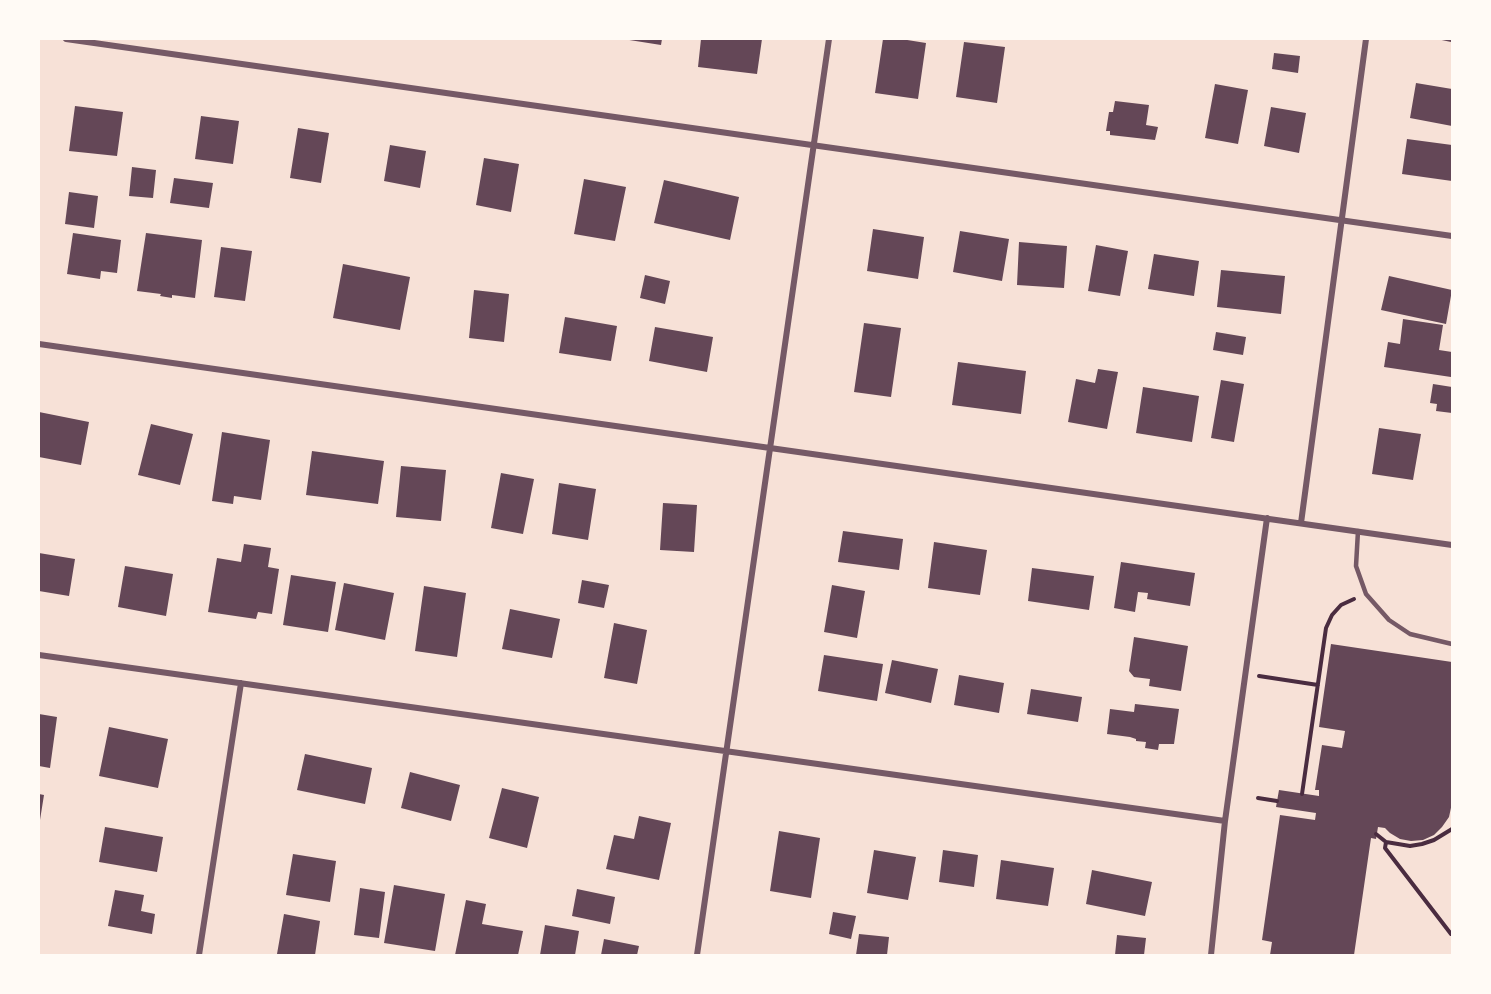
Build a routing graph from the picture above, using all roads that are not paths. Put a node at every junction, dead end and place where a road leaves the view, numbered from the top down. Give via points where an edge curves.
1 (66, 39) edge
2 (829, 39) edge
3 (1366, 39) edge
4 (813, 145) junction
5 (1342, 220) junction
6 (1452, 236) edge
7 (39, 344) edge
8 (770, 447) junction
9 (1267, 518) junction
10 (1300, 523) junction
11 (1358, 531) junction
12 (1452, 544) edge
13 (1452, 644) edge
14 (39, 655) edge
15 (241, 683) junction
16 (726, 752) junction
17 (1225, 821) junction
18 (199, 955) edge
19 (697, 955) edge
20 (1211, 955) edge

1 - 4 street
2 - 4 street
3 - 5 street
4 - 5 street
4 - 8 street
5 - 6 street
5 - 10 street
7 - 8 street
8 - 9 street
8 - 16 street
9 - 10 street
9 - 17 street
10 - 11 street
11 - 12 street
11 - 13 lane via 1356,566 1366,594 1389,620 1410,634
14 - 15 street
15 - 16 street
15 - 18 street
16 - 17 street
16 - 19 street
17 - 20 street

